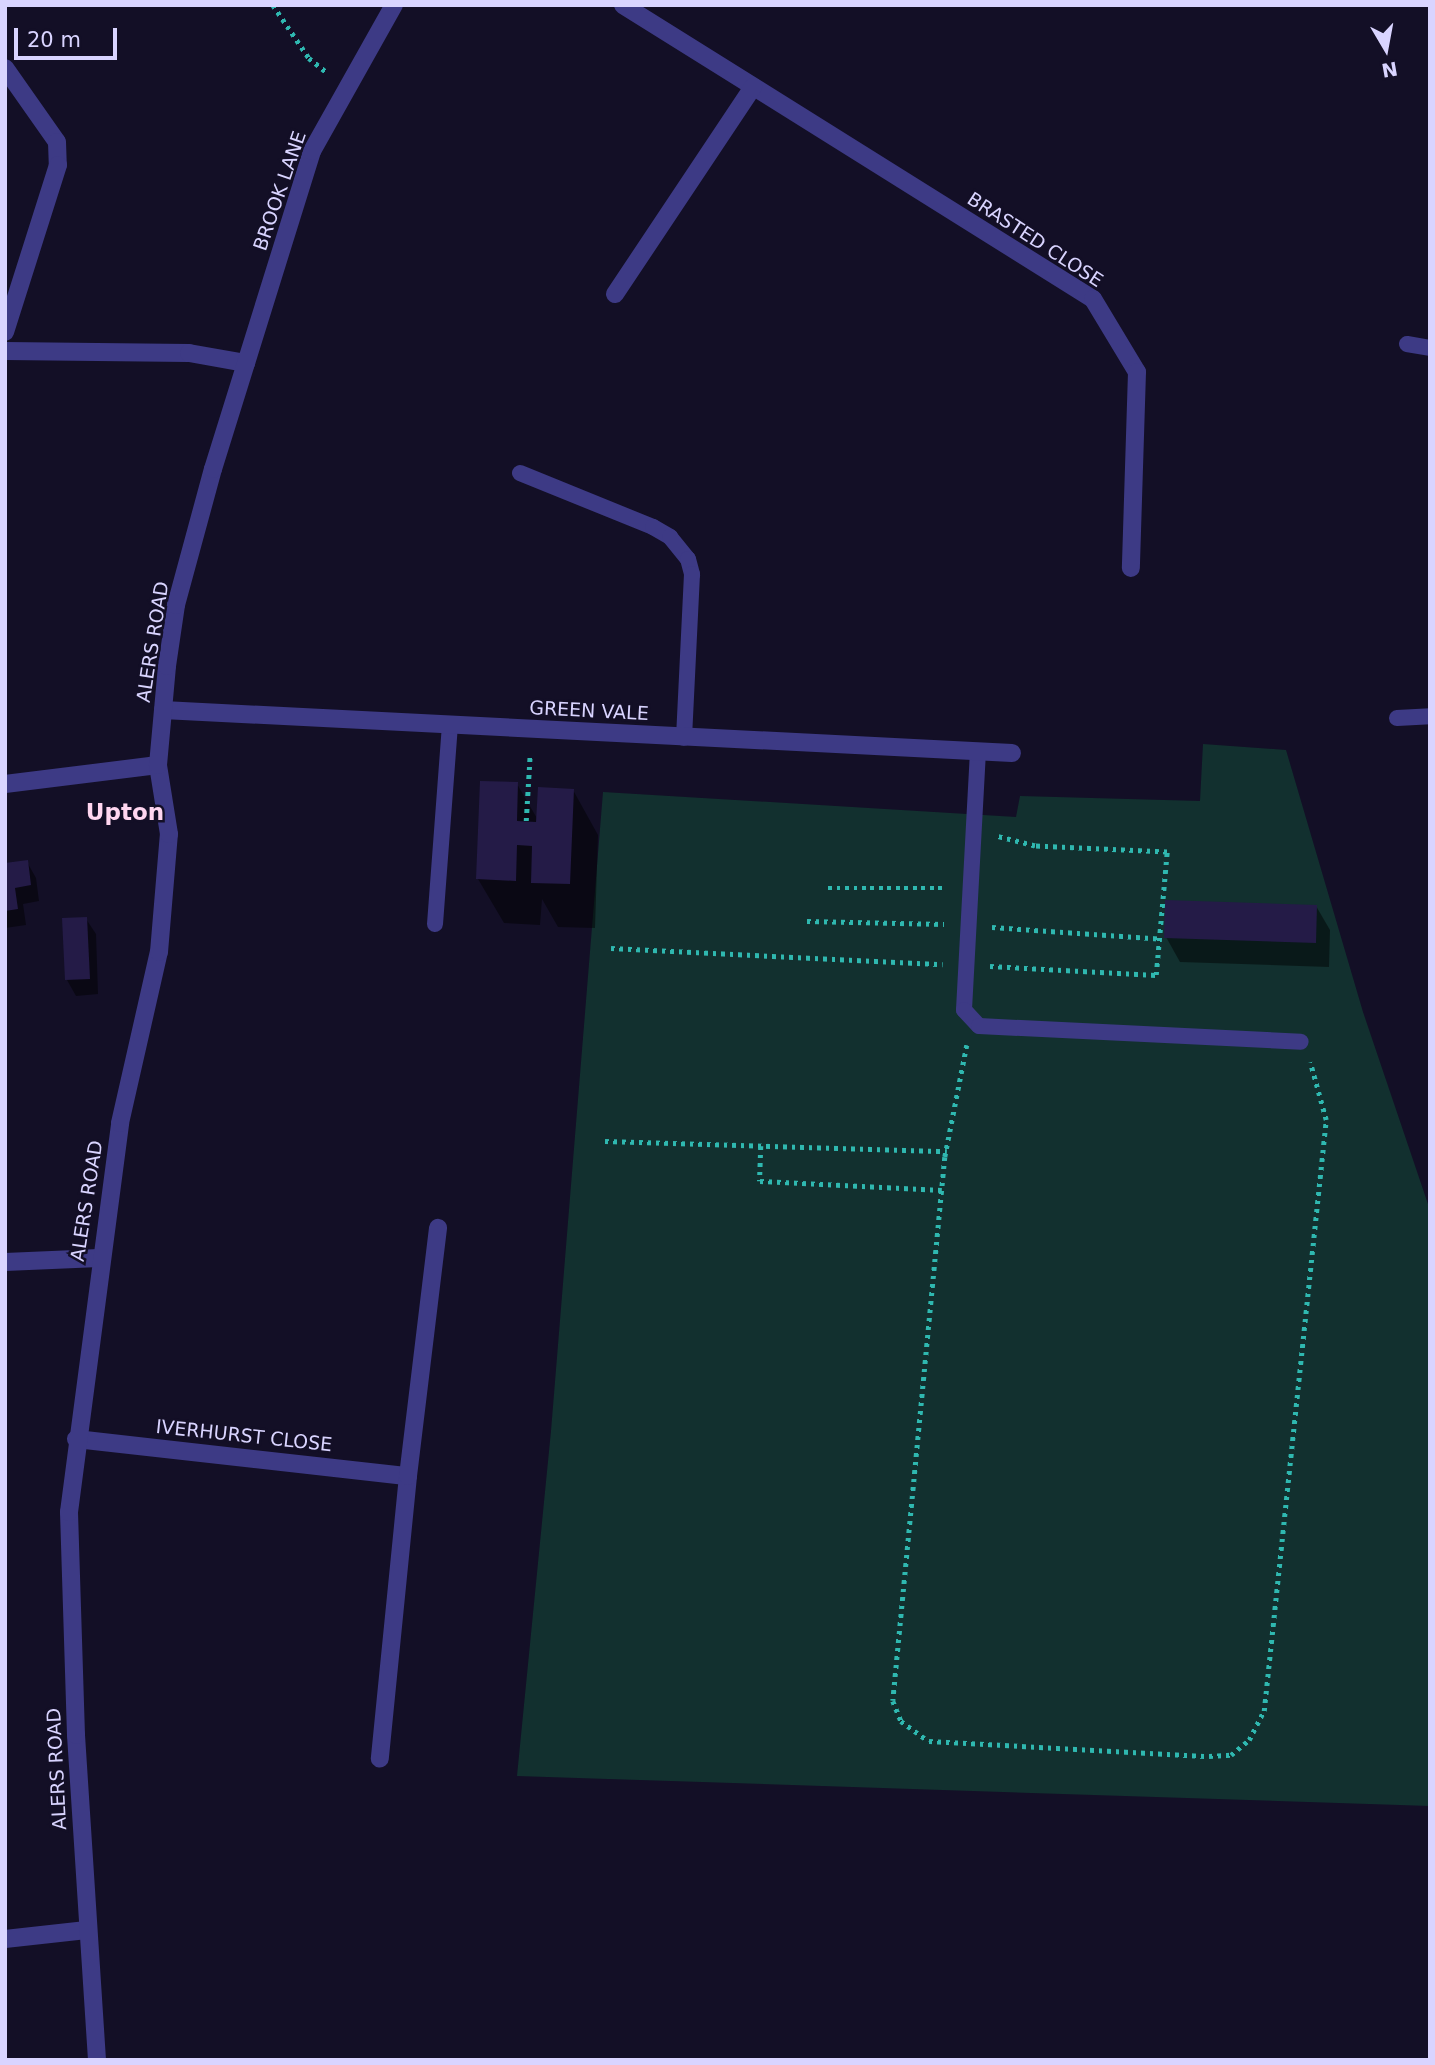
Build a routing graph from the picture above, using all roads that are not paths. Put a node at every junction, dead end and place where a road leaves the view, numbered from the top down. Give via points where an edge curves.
1 (394, 5) edge
2 (623, 5) edge
3 (5, 68) edge
4 (753, 87) junction
5 (615, 294) dead end
6 (5, 332) edge
7 (1407, 344) dead end
8 (1430, 348) edge
9 (5, 351) edge
10 (246, 363) junction
11 (520, 473) dead end
12 (1131, 568) dead end
13 (163, 710) junction
14 (1430, 716) edge
15 (1397, 718) dead end
16 (450, 725) junction
17 (684, 738) junction
18 (978, 751) junction
19 (1012, 752) dead end
20 (158, 765) junction
21 (5, 784) edge
22 (435, 924) dead end
23 (1301, 1042) road end
24 (438, 1228) dead end
25 (99, 1258) junction
26 (5, 1262) edge
27 (76, 1439) junction
28 (408, 1476) junction
29 (380, 1759) dead end
30 (87, 1930) junction
31 (5, 1938) edge
32 (97, 2060) edge

1 - 10 street, BROOK LANE via 312,151
2 - 4 street, BRASTED CLOSE
3 - 6 street via 57,142 58,165
4 - 5 street
4 - 12 street, BRASTED CLOSE via 1093,299 1137,372
7 - 8 lane
9 - 10 street via 189,353
10 - 13 street, ALERS ROAD via 176,605
11 - 17 lane via 653,527 670,537 688,559 692,574
13 - 16 street, GREEN VALE
13 - 20 street, ALERS ROAD
14 - 15 lane
16 - 17 street, GREEN VALE
16 - 22 lane
17 - 18 street, GREEN VALE
18 - 19 street, GREEN VALE
18 - 23 lane via 964,1010 979,1026
20 - 21 street
20 - 25 street, ALERS ROAD via 169,834 162,927 120,1123
24 - 28 street
25 - 26 street
25 - 27 street, ALERS ROAD
27 - 28 street, IVERHURST CLOSE
27 - 30 street, ALERS ROAD via 69,1557
28 - 29 street
30 - 31 street
30 - 32 street, ALERS ROAD

